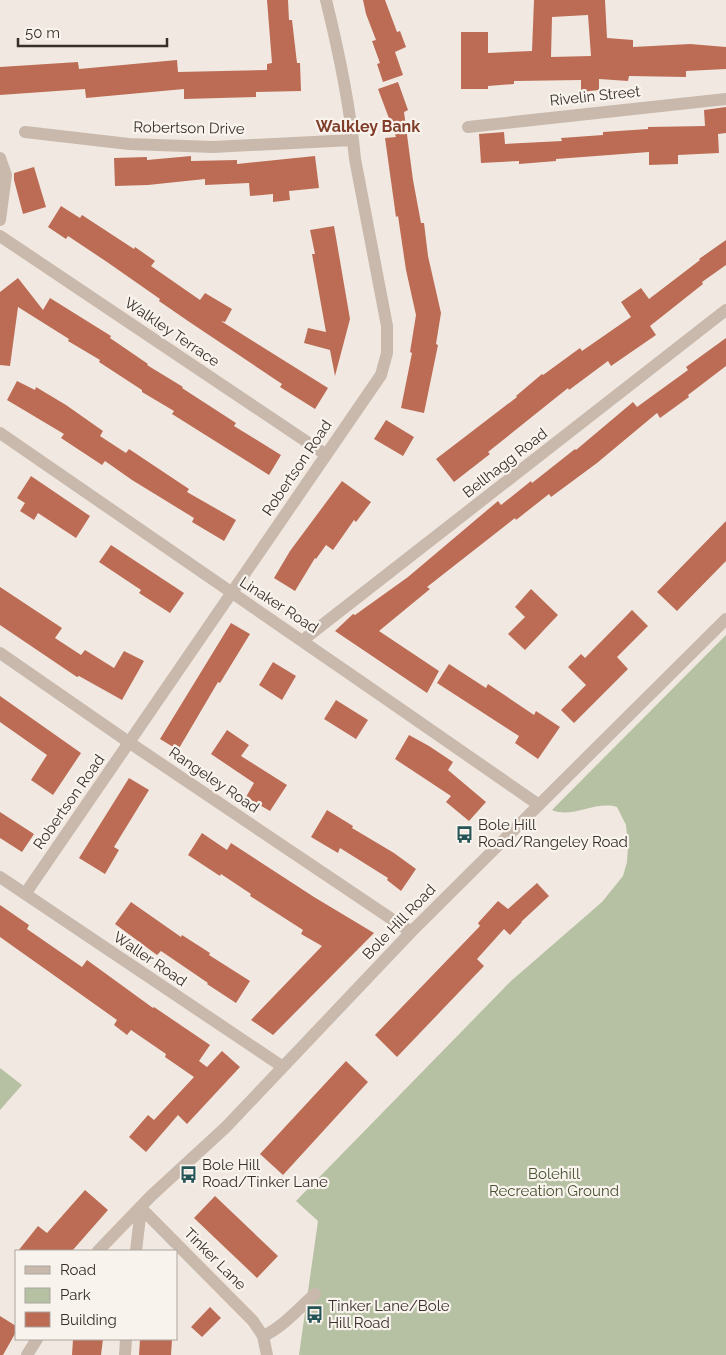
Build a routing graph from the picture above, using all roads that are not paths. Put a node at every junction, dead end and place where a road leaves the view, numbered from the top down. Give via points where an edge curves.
1 (326, 0) edge
2 (726, 99) edge
3 (468, 126) dead end
4 (25, 132) dead end
5 (353, 140) junction
6 (0, 158) edge
7 (0, 220) edge
8 (0, 236) edge
9 (726, 310) edge
10 (0, 433) edge
11 (325, 454) junction
12 (231, 593) junction
13 (726, 619) edge
14 (303, 640) junction
15 (0, 652) edge
16 (130, 743) junction
17 (539, 804) junction
18 (0, 877) edge
19 (25, 894) junction
20 (411, 932) junction
21 (283, 1067) junction
22 (141, 1208) junction
23 (99, 1250) edge
24 (136, 1250) edge
25 (315, 1294) dead end
26 (263, 1336) junction
27 (36, 1340) edge
28 (126, 1340) edge
29 (27, 1355) edge
30 (125, 1355) edge
31 (267, 1355) edge

1 - 5 street, Robertson Road
2 - 3 street, Rivelin Street
4 - 5 street, Robertson Drive via 129,144 214,147
5 - 11 street, Robertson Road via 387,326 387,353 381,375
6 - 7 street via 6,174
8 - 11 street, Walkley Terrace
9 - 14 street, Bellhagg Road
10 - 12 street, Linaker Road
11 - 12 street, Robertson Road
12 - 14 street, Linaker Road
12 - 16 street, Robertson Road
13 - 17 street, Bole Hill Road
14 - 17 street, Linaker Road
15 - 16 street, Rangeley Road
16 - 19 street, Robertson Road
16 - 20 street, Rangeley Road
17 - 20 street, Bole Hill Road
18 - 19 street, Waller Road
19 - 21 street, Waller Road
20 - 21 street, Bole Hill Road
21 - 22 street, Bole Hill Road
22 - 23 street, Bole Hill Road
22 - 24 street
22 - 26 street, Tinker Lane via 237,1304
25 - 26 street via 276,1330
26 - 31 street, Tinker Lane
27 - 29 street
28 - 30 street

